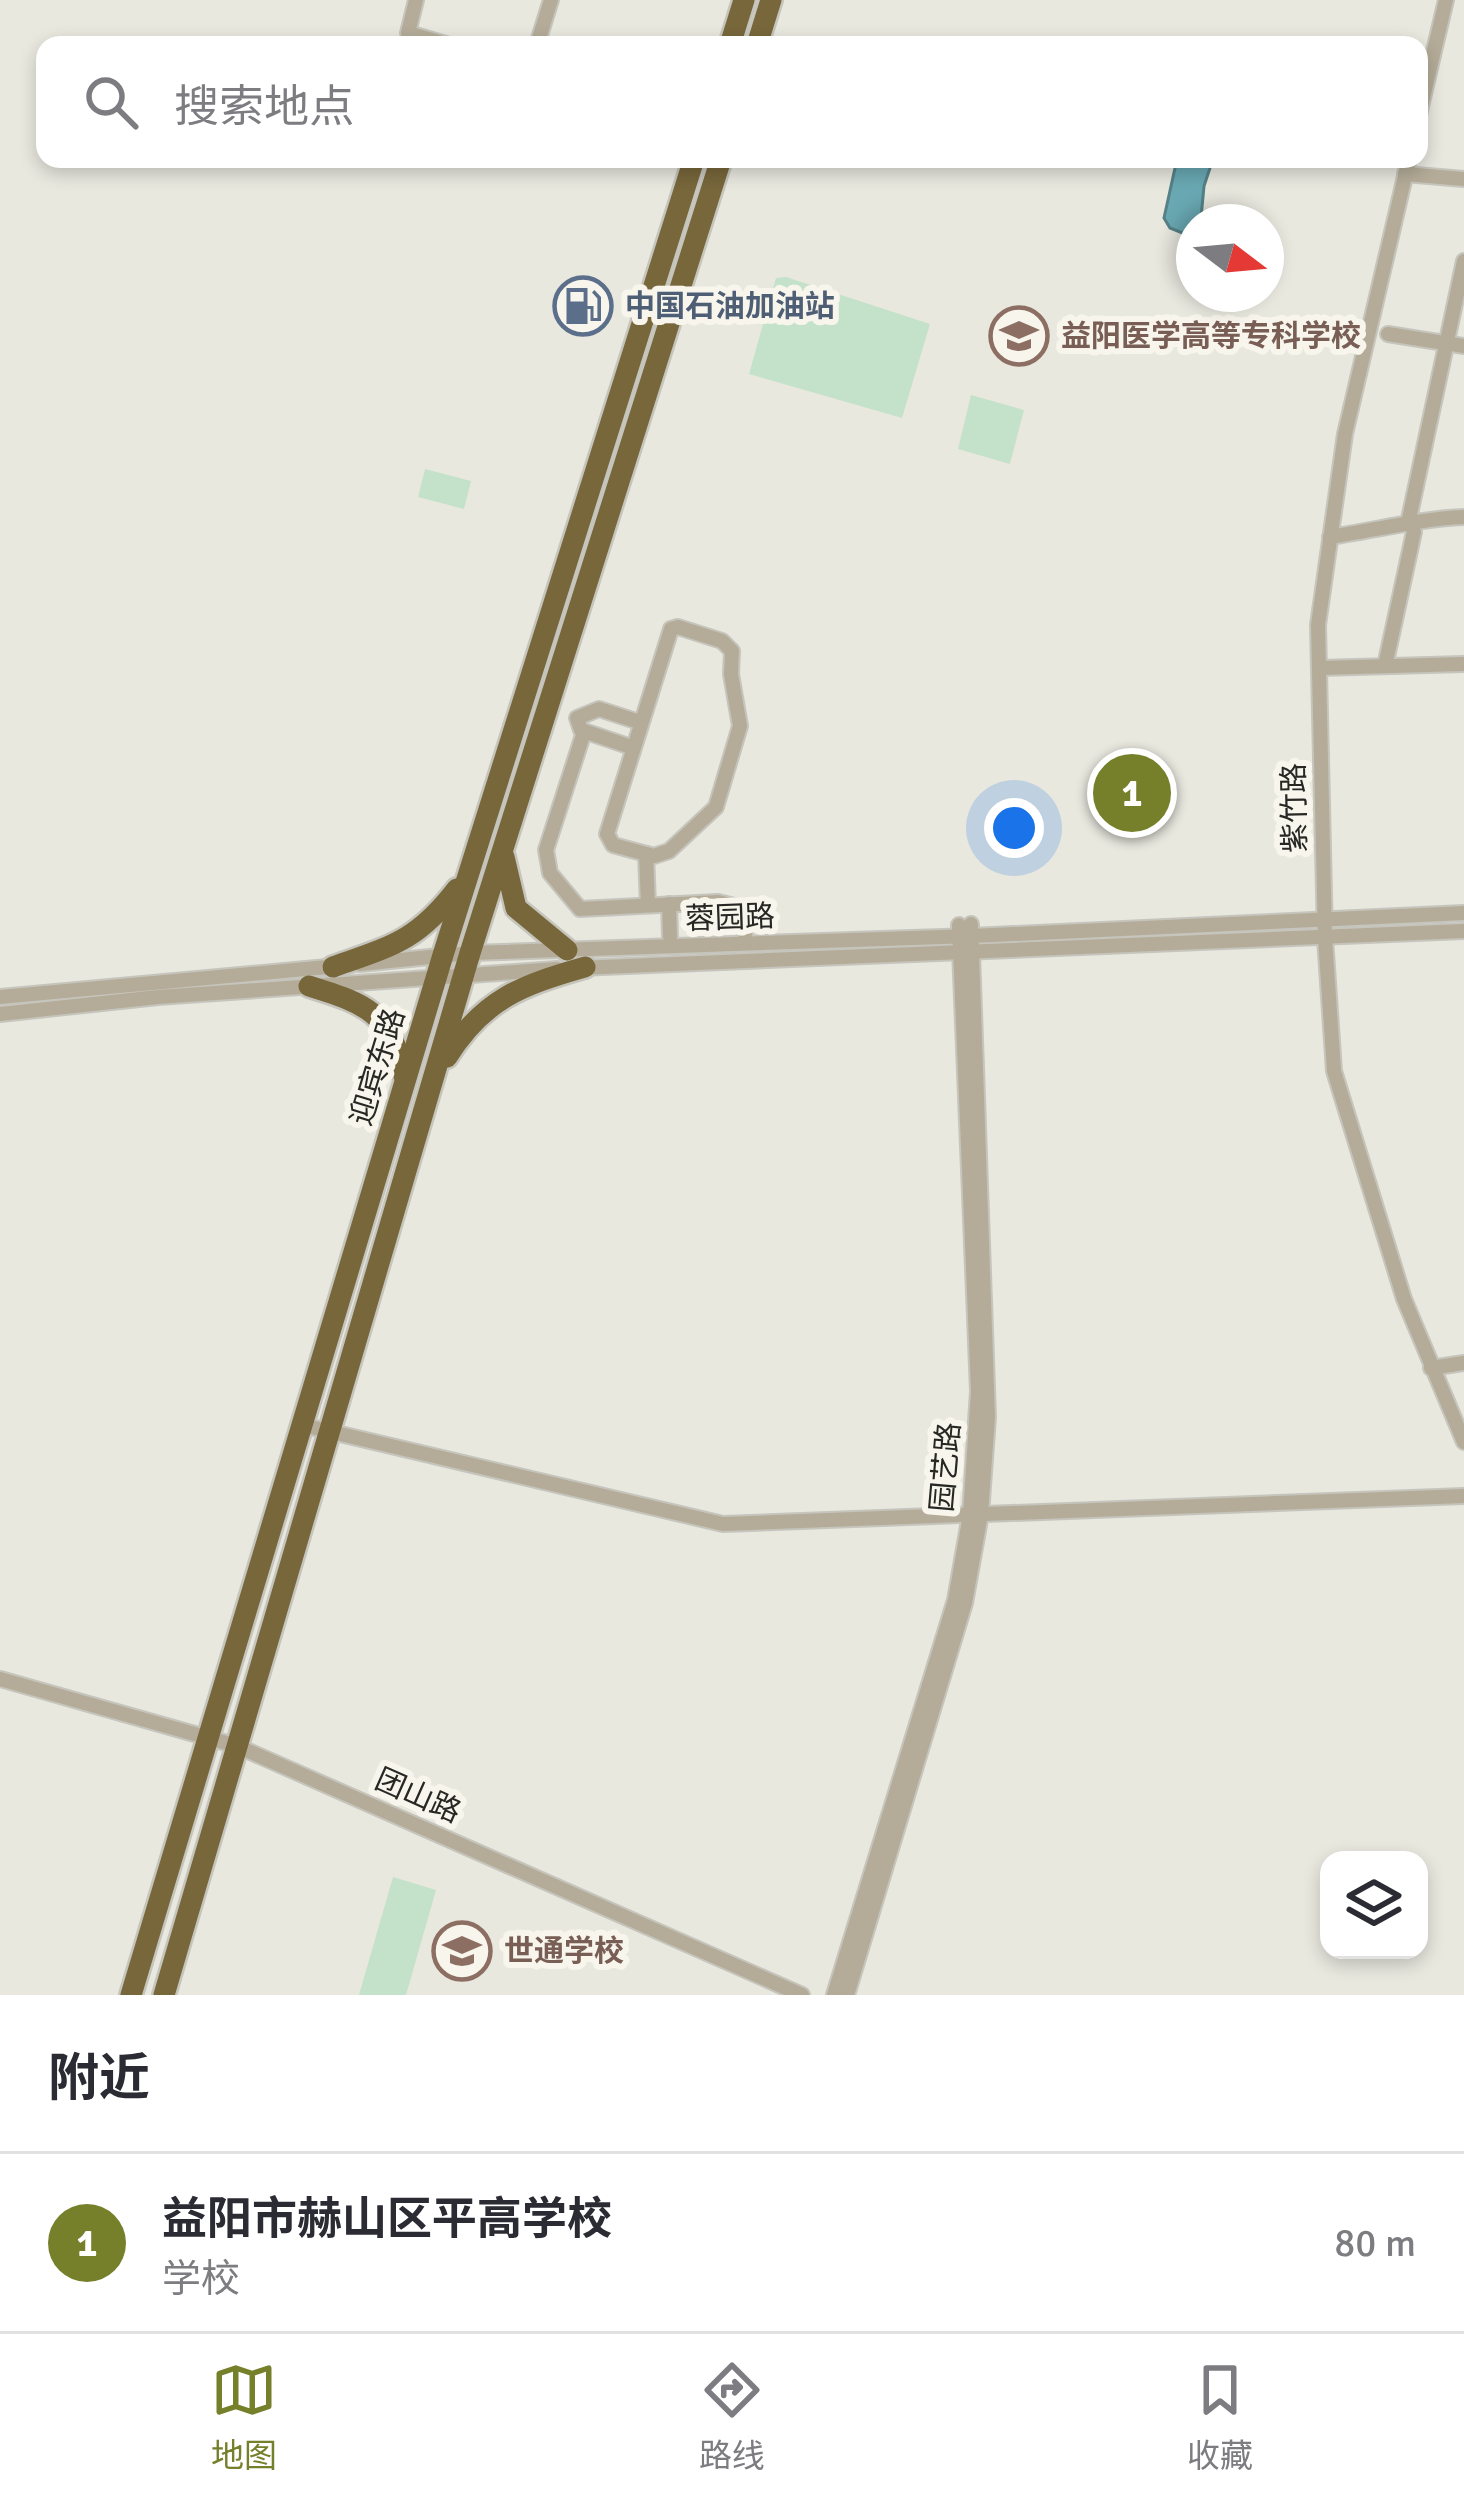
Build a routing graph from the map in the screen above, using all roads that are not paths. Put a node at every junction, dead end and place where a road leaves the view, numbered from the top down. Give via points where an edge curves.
1 (416, 0) edge
2 (551, 0) edge
3 (744, 0) edge
4 (771, 0) edge
5 (1446, 0) edge
6 (415, 36) edge
7 (541, 36) edge
8 (733, 36) edge
9 (760, 36) edge
10 (1428, 77) edge
11 (691, 168) edge
12 (718, 168) edge
13 (1407, 168) edge
14 (1416, 168) edge
15 (1464, 179) edge
16 (1464, 261) edge
17 (1388, 334) dead end
18 (1444, 345) junction
19 (1464, 346) edge
20 (621, 390) junction
21 (646, 398) junction
22 (1464, 517) edge
23 (1409, 519) junction
24 (1330, 537) junction
25 (1464, 664) edge
26 (1385, 666) junction
27 (1319, 668) junction
28 (548, 708) junction
29 (639, 722) junction
30 (581, 725) junction
31 (631, 747) junction
32 (484, 823) junction
33 (506, 842) junction
34 (646, 854) junction
35 (468, 875) junction
36 (669, 904) junction
37 (648, 905) junction
38 (1464, 914) edge
39 (1325, 919) junction
40 (1464, 931) edge
41 (745, 934) dead end
42 (670, 937) dead end
43 (966, 937) junction
44 (1325, 938) junction
45 (567, 950) junction
46 (467, 964) junction
47 (440, 965) junction
48 (333, 967) junction
49 (585, 968) junction
50 (308, 986) junction
51 (0, 998) edge
52 (0, 1014) edge
53 (404, 1083) junction
54 (432, 1085) junction
55 (1464, 1363) edge
56 (1432, 1368) junction
57 (302, 1425) junction
58 (329, 1433) junction
59 (1464, 1442) edge
60 (1464, 1496) edge
61 (975, 1514) junction
62 (0, 1679) edge
63 (207, 1740) junction
64 (237, 1747) junction
65 (131, 1995) edge
66 (164, 1995) edge
67 (802, 1995) edge
68 (834, 1995) edge
69 (847, 1995) edge

1 - 6 street via 407,34
2 - 7 street
3 - 8 highway
4 - 9 highway
5 - 10 street
11 - 20 highway, 迎宾东路
12 - 21 highway, 迎宾东路
13 - 24 street, 紫竹路 via 1345,434
14 - 15 street
16 - 18 street
17 - 18 street
18 - 19 street
18 - 23 street
20 - 21 highway
20 - 32 highway, 迎宾东路
21 - 28 highway, 迎宾东路
22 - 23 street
23 - 24 street
23 - 26 street via 1414,532
24 - 27 street, 紫竹路
25 - 26 street
26 - 27 street
27 - 39 street, 紫竹路
28 - 30 street
28 - 33 highway, 迎宾东路
29 - 30 street via 598,709
29 - 31 street
29 - 34 street via 671,629 722,641 732,652 740,726 716,807 669,851
30 - 31 street
30 - 37 street via 546,850 550,873 580,909
31 - 34 street via 607,834 613,845
32 - 33 highway
32 - 35 highway, 迎宾东路
33 - 45 highway via 516,908
33 - 46 highway, 迎宾东路
34 - 37 street
35 - 47 highway, 迎宾东路
35 - 48 highway via 430,923
36 - 37 street
36 - 41 street via 746,909
36 - 42 street
38 - 39 street, 蓉园路
39 - 43 street, 蓉园路
39 - 44 street, 紫竹路
40 - 44 street, 蓉园路
43 - 44 street, 蓉园路
43 - 45 street, 蓉园路
43 - 49 street, 蓉园路
43 - 61 street, 园艺路
44 - 56 street, 紫竹路 via 1334,1071
45 - 46 street, 蓉园路
46 - 47 street, 蓉园路
46 - 49 street, 蓉园路
46 - 54 highway, 迎宾东路
47 - 48 street, 蓉园路
47 - 50 street, 蓉园路
47 - 53 highway, 迎宾东路
48 - 51 street, 蓉园路
49 - 54 highway via 493,1003 466,1028
50 - 52 street, 蓉园路
50 - 53 highway via 354,1000 383,1020
53 - 54 highway
53 - 57 highway, 迎宾东路
54 - 58 highway, 迎宾东路
55 - 56 street
56 - 59 street, 紫竹路
57 - 58 street
57 - 63 highway, 迎宾东路
58 - 61 street via 700,1522
58 - 64 highway, 迎宾东路
60 - 61 street
61 - 68 street, 园艺路
61 - 69 street, 园艺路 via 965,1603
62 - 63 street, 团山路
63 - 64 street, 团山路
63 - 65 highway, 迎宾东路
64 - 66 highway, 迎宾东路
64 - 67 street, 团山路

